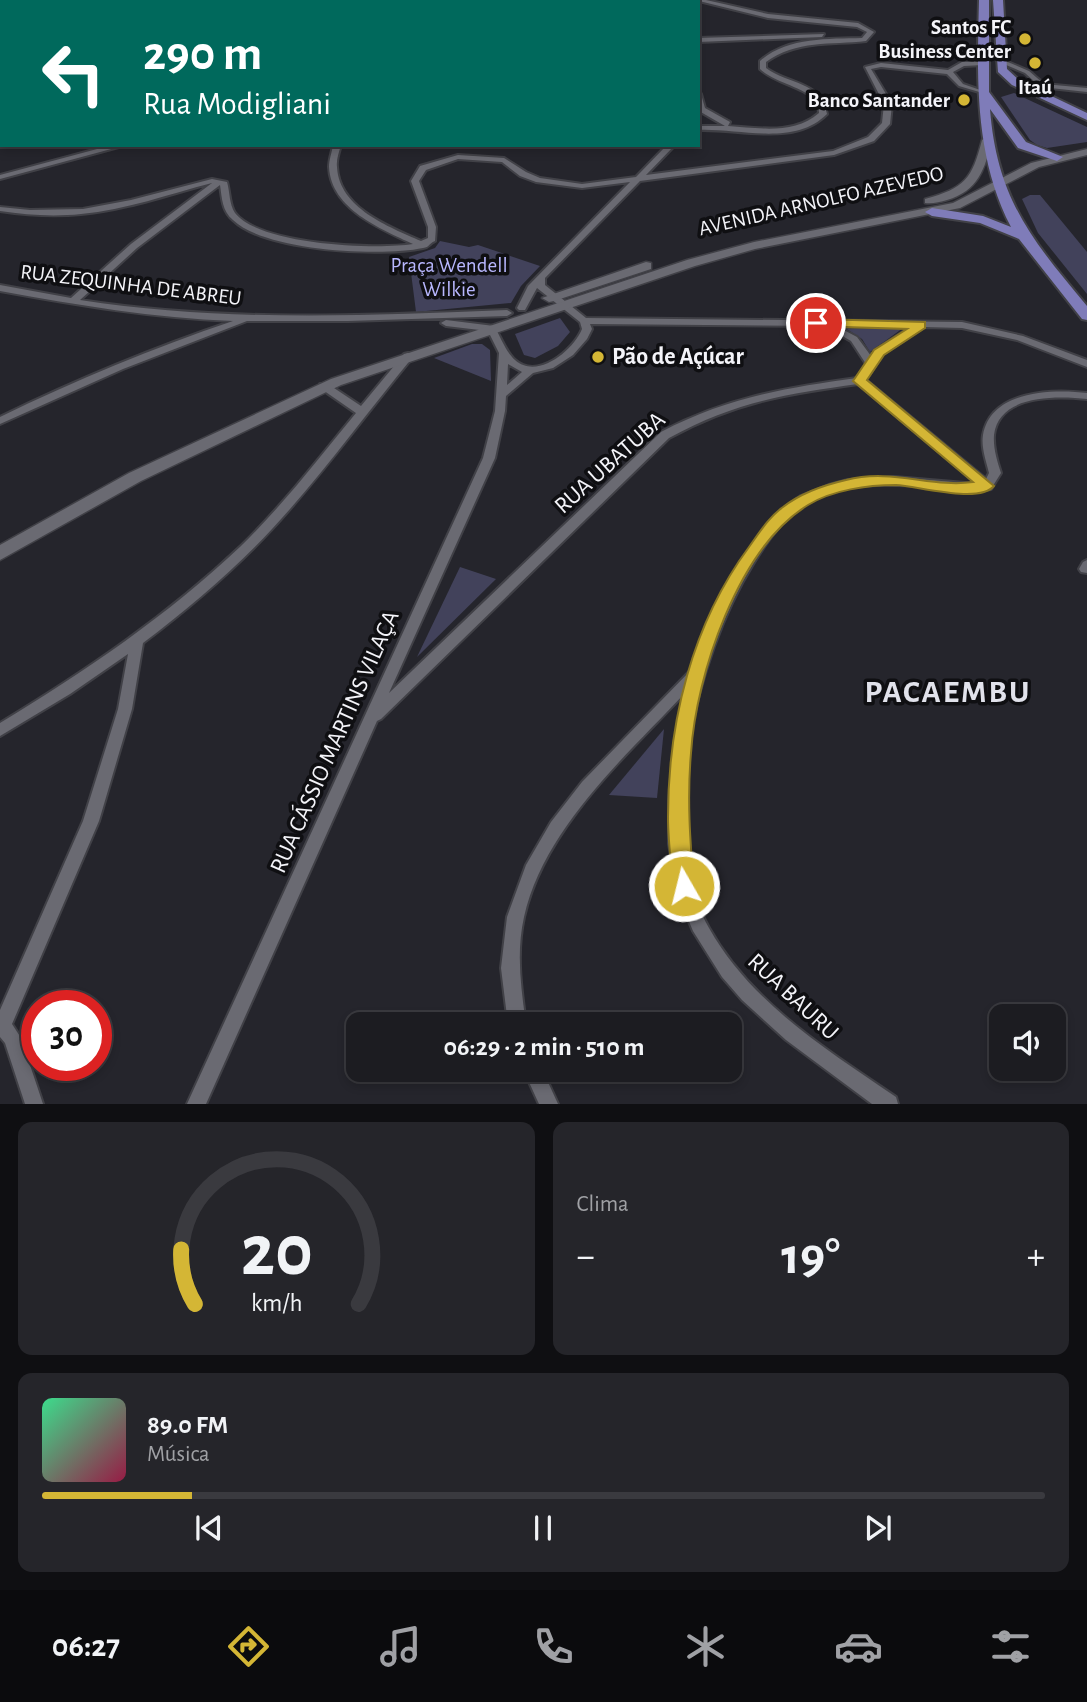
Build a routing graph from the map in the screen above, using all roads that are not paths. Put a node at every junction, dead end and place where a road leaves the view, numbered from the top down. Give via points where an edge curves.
1 (700, 0) edge
2 (984, 0) edge
3 (998, 0) edge
4 (871, 32) junction
5 (700, 40) edge
6 (1001, 61) junction
7 (983, 63) junction
8 (949, 72) junction
9 (1041, 84) junction
10 (1000, 88) junction
11 (1087, 90) edge
12 (700, 111) edge
13 (1087, 117) edge
14 (734, 126) junction
15 (700, 128) edge
16 (986, 139) junction
17 (113, 147) edge
18 (337, 147) edge
19 (669, 147) edge
20 (1087, 152) edge
21 (1058, 157) junction
22 (654, 163) junction
23 (680, 174) junction
24 (0, 177) edge
25 (638, 179) junction
26 (220, 181) junction
27 (603, 184) junction
28 (1001, 184) junction
29 (623, 196) junction
30 (0, 209) edge
31 (932, 212) junction
32 (1024, 237) junction
33 (424, 246) junction
34 (542, 279) junction
35 (0, 288) edge
36 (557, 301) junction
37 (72, 302) junction
38 (522, 308) junction
39 (507, 313) junction
40 (187, 316) junction
41 (1087, 316) edge
42 (250, 319) junction
43 (426, 319) junction
44 (584, 321) junction
45 (816, 323) junction
46 (475, 325) junction
47 (921, 325) junction
48 (491, 328) junction
49 (181, 341) junction
50 (437, 346) junction
51 (503, 355) junction
52 (408, 356) junction
53 (870, 362) junction
54 (1086, 363) edge
55 (529, 370) junction
56 (860, 381) junction
57 (324, 386) junction
58 (501, 395) junction
59 (1087, 396) edge
60 (361, 411) junction
61 (0, 421) edge
62 (986, 486) junction
63 (0, 553) edge
64 (137, 642) junction
65 (696, 671) junction
66 (370, 720) junction
67 (0, 730) edge
68 (516, 1012) edge
69 (1, 1026) edge
70 (538, 1082) edge
71 (34, 1104) edge
72 (196, 1104) edge
73 (548, 1104) edge
74 (890, 1104) edge

1 - 4 street via 768,16 858,25
2 - 7 main road
3 - 6 main road
4 - 5 street
4 - 14 street via 864,40 792,47 763,61 763,69 772,76 816,95 824,107 819,119 785,130
6 - 9 street
6 - 10 main road
7 - 8 street via 962,64
7 - 10 main road
8 - 10 street via 961,85
8 - 23 street via 881,65 867,68 885,97 889,116 879,133 857,146 823,155
9 - 10 street
9 - 11 street
10 - 13 main road
10 - 16 main road
10 - 21 main road via 1022,145
12 - 14 street
14 - 15 street
16 - 28 main road
16 - 36 main road, AVENIDA ARNOLFO AZEVEDO via 973,181 940,199 706,247
17 - 24 street
18 - 33 street via 332,169 350,204 374,222
19 - 22 street
20 - 21 main road, AVENIDA ARNOLFO AZEVEDO
21 - 28 main road, AVENIDA ARNOLFO AZEVEDO
22 - 23 street
22 - 25 street
23 - 25 street
25 - 27 street
25 - 29 street
26 - 30 street via 87,213 31,214
26 - 33 street via 231,214 269,234 365,252
26 - 37 street via 134,246
27 - 29 street
27 - 33 street via 551,184 523,174 504,156 458,157 423,168 415,186 433,232
28 - 31 main road, AVENIDA ARNOLFO AZEVEDO
28 - 32 main road
29 - 34 street
31 - 32 main road via 983,220
31 - 36 main road, AVENIDA ARNOLFO AZEVEDO via 754,246
32 - 41 main road
34 - 36 street via 540,286
34 - 38 street via 525,295
35 - 37 street, RUA ZEQUINHA DE ABREU
36 - 38 main road, AVENIDA ARNOLFO AZEVEDO
36 - 44 street
36 - 48 main road, AVENIDA ARNOLFO AZEVEDO
37 - 40 street, RUA ZEQUINHA DE ABREU
38 - 39 main road, AVENIDA ARNOLFO AZEVEDO
39 - 43 street, RUA ZEQUINHA DE ABREU
39 - 46 main road, AVENIDA ARNOLFO AZEVEDO
40 - 42 street, RUA ZEQUINHA DE ABREU
40 - 49 street via 189,330
42 - 43 street, RUA ZEQUINHA DE ABREU
42 - 49 street
43 - 46 street, RUA ZEQUINHA DE ABREU
44 - 45 street
44 - 55 street via 585,335 577,346 549,365
45 - 47 street
45 - 53 street via 854,339
46 - 48 street, RUA ZEQUINHA DE ABREU
46 - 50 main road, AVENIDA ARNOLFO AZEVEDO
47 - 53 street
47 - 54 street via 996,331
48 - 50 main road, AVENIDA ARNOLFO AZEVEDO
48 - 51 street
49 - 61 street
50 - 52 main road
51 - 55 street
51 - 58 street, RUA CÁSSIO MARTINS VILAÇA
52 - 57 main road
52 - 60 street
53 - 56 street
55 - 58 street
56 - 62 street
56 - 66 street, RUA UBATUBA via 786,390 730,404 665,435
57 - 60 street
57 - 63 main road via 135,477
58 - 66 street, RUA CÁSSIO MARTINS VILAÇA via 489,458
59 - 62 street via 1042,395 1003,412 991,425 995,473
60 - 64 street via 316,471 247,547
62 - 65 street, RUA BAURU via 965,489 876,481 829,489 805,499 777,522 741,570 711,627
64 - 67 street
64 - 69 street via 125,709 91,821
65 - 68 street via 555,826 534,861 516,912 511,943
65 - 74 street, RUA BAURU via 681,750 678,818 684,886 695,917 713,949 760,1005
66 - 72 street, RUA CÁSSIO MARTINS VILAÇA
69 - 71 street via 12,1038
70 - 73 street

